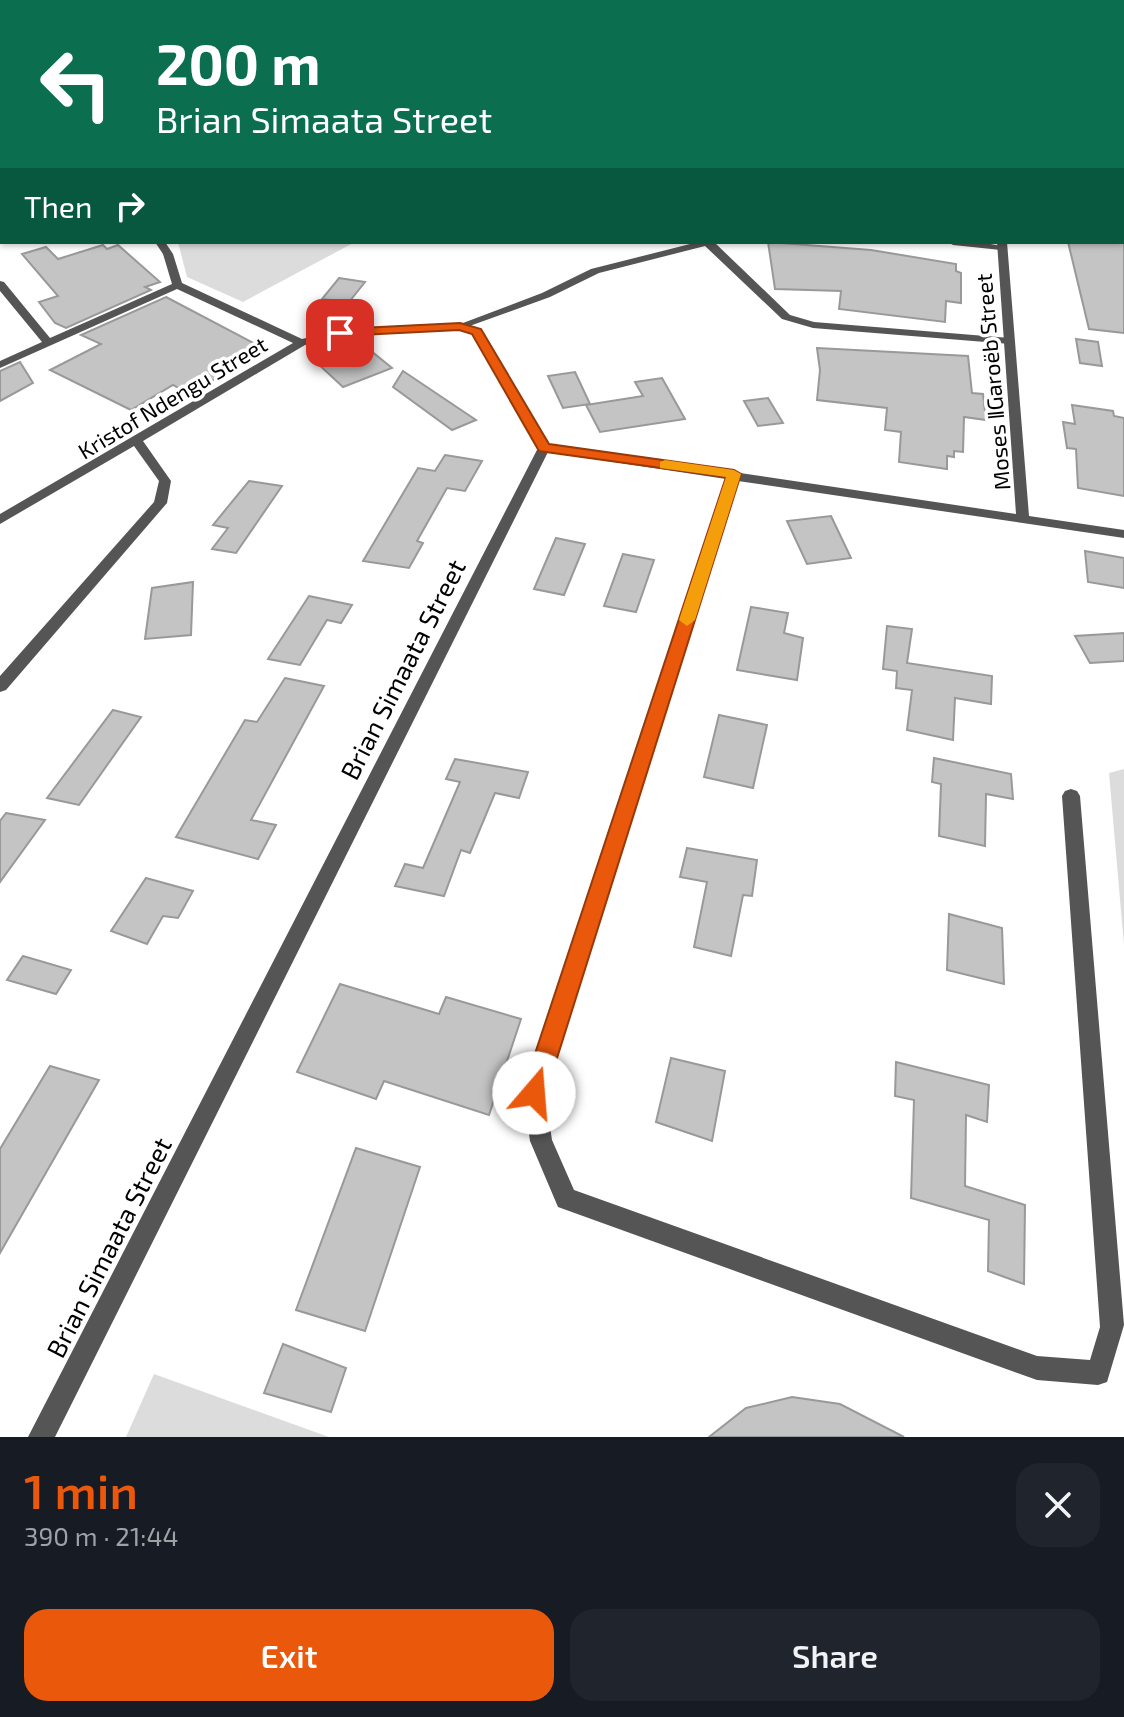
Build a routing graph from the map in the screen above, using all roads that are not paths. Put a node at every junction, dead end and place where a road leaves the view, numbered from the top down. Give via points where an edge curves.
1 (808, 0) edge
2 (824, 0) edge
3 (161, 244) edge
4 (704, 244) edge
5 (709, 244) edge
6 (1002, 244) edge
7 (0, 284) edge
8 (177, 285) junction
9 (460, 326) junction
10 (1010, 341) junction
11 (48, 343) junction
12 (301, 343) junction
13 (0, 365) edge
14 (137, 442) junction
15 (544, 448) junction
16 (734, 474) junction
17 (1023, 518) junction
18 (0, 520) edge
19 (1124, 534) edge
20 (0, 686) edge
21 (1071, 796) dead end
22 (41, 1437) edge

1 - 2 street
3 - 8 street
4 - 9 street, Kristof Ndengu Street via 595,271
5 - 10 street via 786,317 813,325
6 - 10 street, Moses ǁGaroëb Street
7 - 11 street
8 - 11 street
8 - 12 street
9 - 12 street, Kristof Ndengu Street via 340,333
9 - 15 street via 477,332
10 - 17 street, Moses ǁGaroëb Street
11 - 13 street
12 - 14 street, Kristof Ndengu Street
14 - 18 street, Kristof Ndengu Street
14 - 20 street via 165,481 160,503
15 - 16 street
15 - 22 street, Brian Simaata Street
16 - 17 street
16 - 21 street via 534,1093 541,1141 566,1199 1037,1368 1098,1373 1112,1327
17 - 19 street

